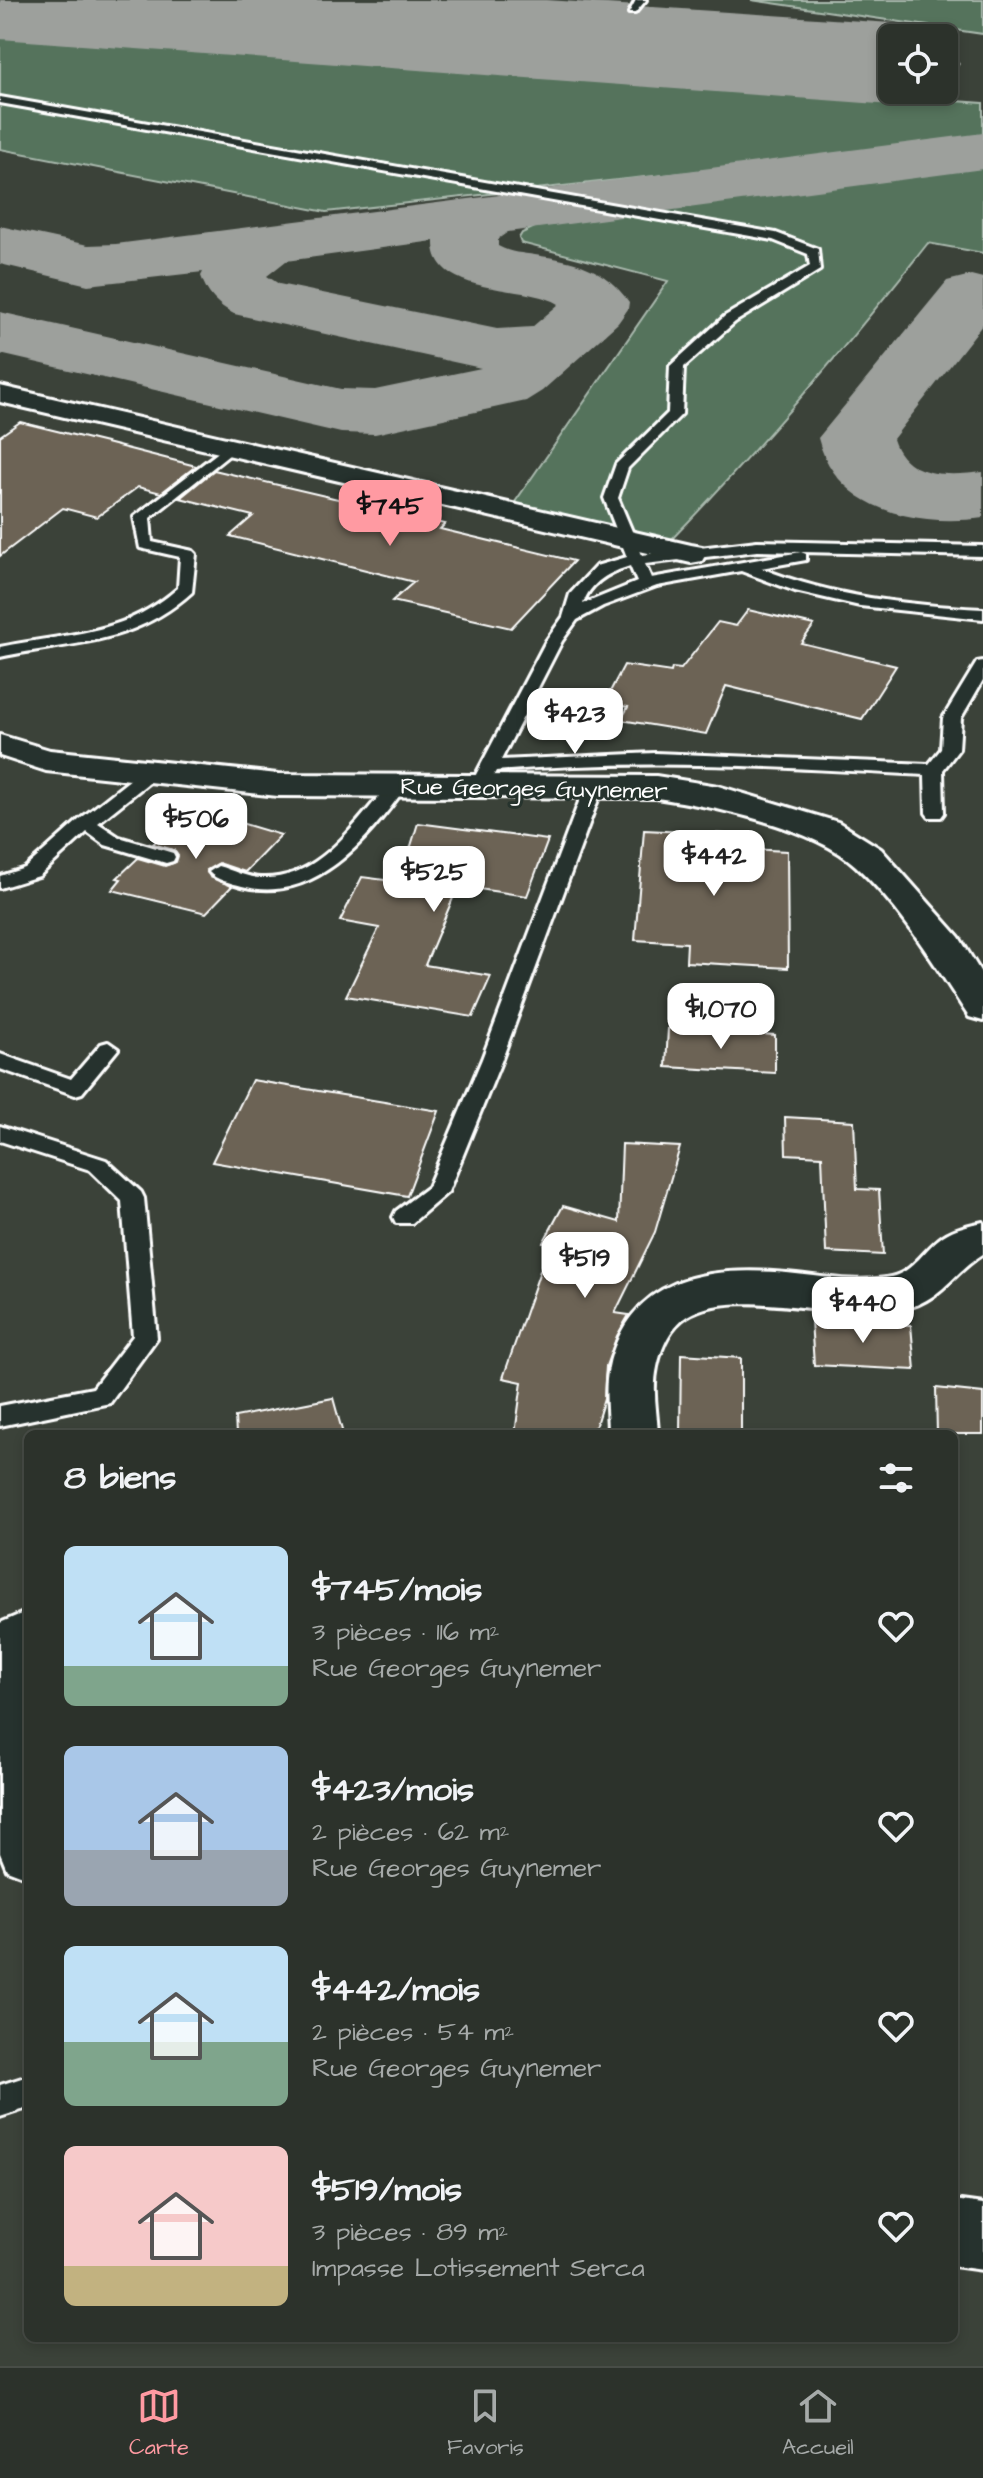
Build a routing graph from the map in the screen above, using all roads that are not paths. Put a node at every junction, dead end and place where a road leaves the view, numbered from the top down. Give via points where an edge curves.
1 (641, 0) edge
2 (632, 11) dead end
3 (0, 100) edge
4 (0, 394) edge
5 (229, 448) junction
6 (846, 549) junction
7 (631, 550) junction
8 (983, 551) edge
9 (691, 554) joint
10 (743, 566) junction
11 (645, 583) junction
12 (983, 614) edge
13 (571, 617) junction
14 (0, 652) edge
15 (983, 666) edge
16 (0, 745) edge
17 (934, 770) junction
18 (151, 772) junction
19 (483, 777) junction
20 (594, 786) junction
21 (396, 788) junction
22 (935, 813) dead end
23 (86, 823) junction
24 (166, 857) dead end
25 (218, 872) dead end
26 (0, 882) edge
27 (983, 1008) edge
28 (108, 1049) dead end
29 (0, 1061) edge
30 (0, 1133) edge
31 (404, 1217) dead end
32 (983, 1238) edge
33 (0, 1416) edge
34 (633, 1430) edge
35 (24, 1636) edge
36 (24, 1822) edge
37 (24, 2093) edge
38 (0, 2101) edge
39 (958, 2234) edge
40 (983, 2237) edge

1 - 2 lane
3 - 7 lane via 761,234 814,252 816,267 730,319 677,366 675,414 621,467 611,498
4 - 5 street
5 - 7 street
5 - 14 lane via 142,517 145,545 188,554 186,589 170,606 118,633
6 - 8 lane
6 - 9 lane via 757,546
6 - 10 lane
7 - 9 street
7 - 11 lane
7 - 13 lane via 578,594
10 - 11 lane
10 - 12 lane via 772,580 905,610
11 - 13 lane
13 - 19 lane
15 - 17 lane via 952,718 950,749
16 - 18 street, Rue Georges Guynemer via 46,760
17 - 19 lane via 679,757 554,759
17 - 22 lane
18 - 21 street, Rue Georges Guynemer via 278,785
18 - 23 lane
19 - 20 street, Rue Georges Guynemer
19 - 21 street, Rue Georges Guynemer
20 - 27 street, Rue Georges Guynemer via 705,794 825,830 868,857 945,946
20 - 31 lane via 437,1192
21 - 25 lane via 332,863 295,881 259,884
23 - 24 lane via 112,841
23 - 26 lane via 32,872
28 - 29 lane via 75,1088
30 - 33 lane via 98,1165 133,1198 145,1338 101,1396
32 - 34 street via 954,1248 920,1287 887,1296 721,1287 679,1299 652,1319 633,1366
35 - 36 street via 16,1641 3,1668
37 - 38 lane
39 - 40 street

